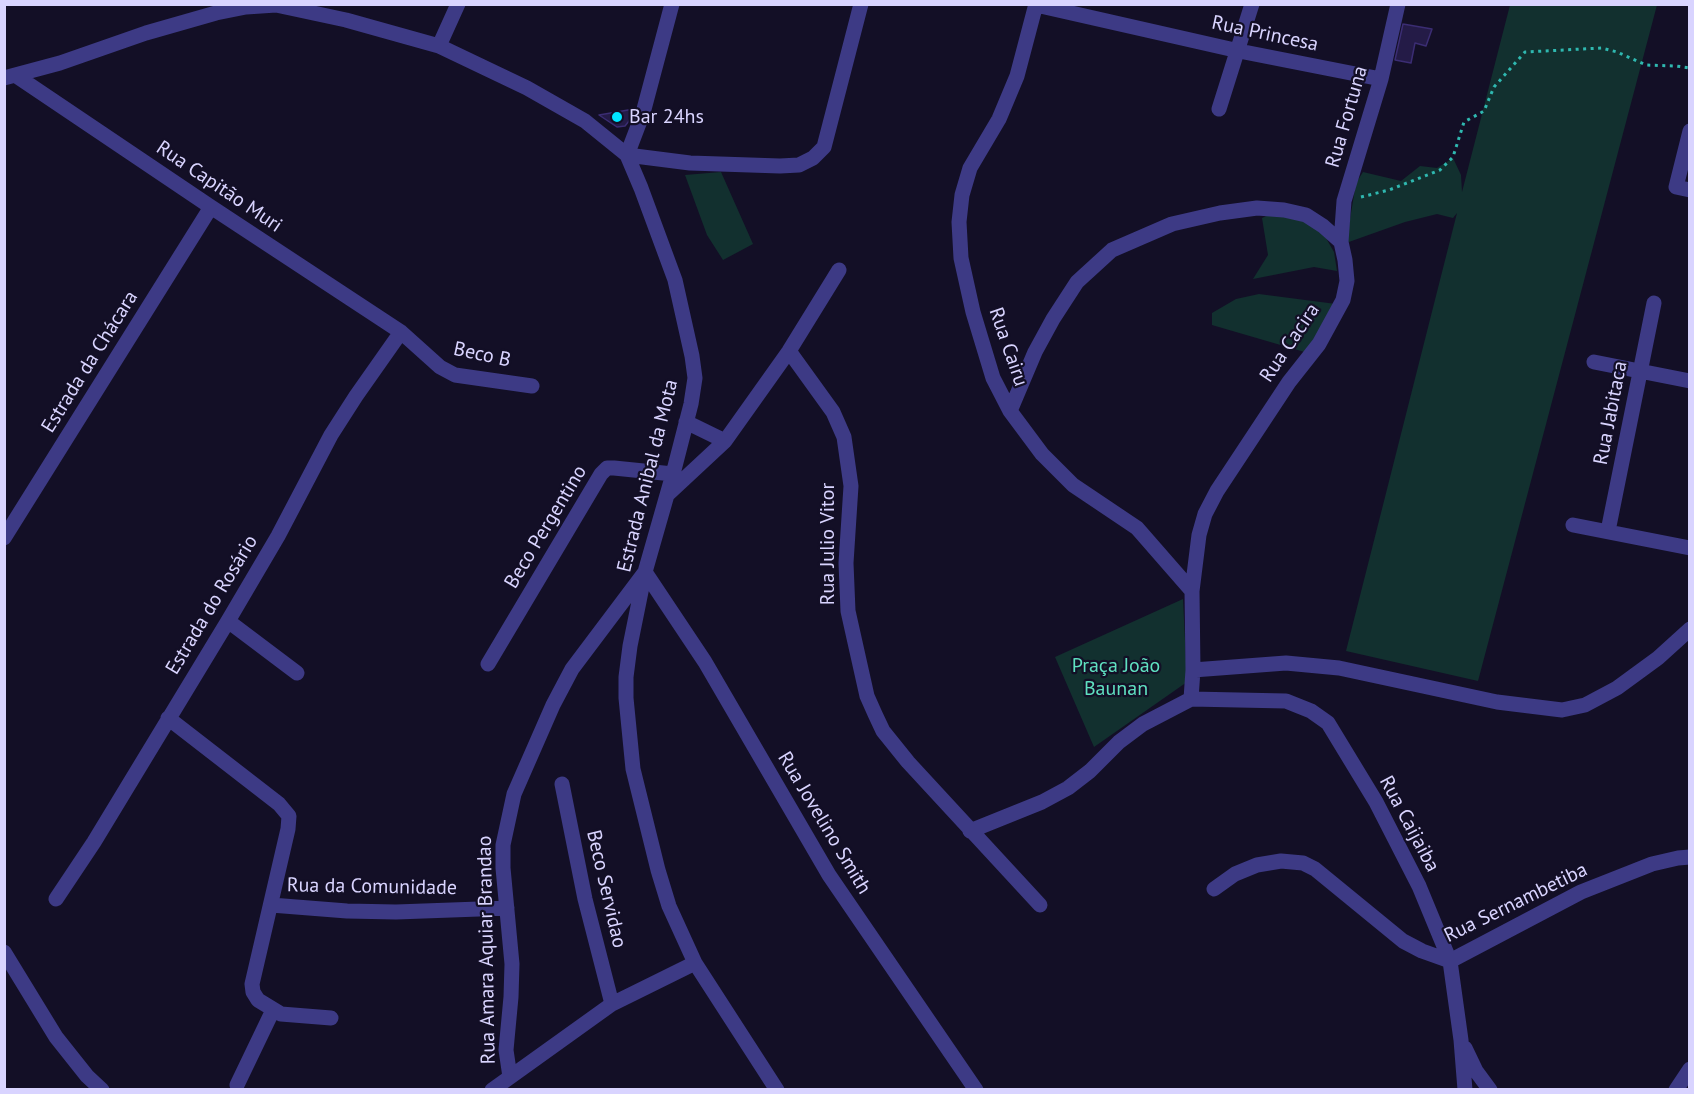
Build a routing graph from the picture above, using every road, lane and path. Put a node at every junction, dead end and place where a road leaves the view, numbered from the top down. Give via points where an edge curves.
1 (458, 4) edge
2 (672, 4) edge
3 (861, 4) edge
4 (1252, 4) edge
5 (1398, 4) edge
6 (1036, 5) edge
7 (439, 46) junction
8 (1239, 51) junction
9 (1689, 68) edge
10 (10, 76) edge
11 (1381, 79) junction
12 (1219, 110) dead end
13 (1689, 131) edge
14 (627, 155) junction
15 (1683, 189) edge
16 (1344, 201) junction
17 (211, 207) junction
18 (1341, 242) junction
19 (839, 270) dead end
20 (1654, 303) dead end
21 (401, 332) junction
22 (789, 351) junction
23 (1594, 362) dead end
24 (1641, 371) junction
25 (1689, 381) edge
26 (532, 386) dead end
27 (1010, 411) junction
28 (686, 422) junction
29 (725, 441) junction
30 (673, 474) junction
31 (666, 495) junction
32 (1573, 525) dead end
33 (1608, 531) junction
34 (4, 538) edge
35 (1689, 548) edge
36 (645, 572) junction
37 (1192, 591) junction
38 (228, 621) junction
39 (1689, 629) edge
40 (488, 664) dead end
41 (1193, 670) junction
42 (297, 673) dead end
43 (1191, 699) junction
44 (168, 718) junction
45 (562, 784) dead end
46 (970, 831) junction
47 (1689, 857) edge
48 (1214, 889) dead end
49 (56, 899) dead end
50 (271, 905) junction
51 (1040, 905) dead end
52 (507, 908) junction
53 (4, 952) edge
54 (1450, 961) junction
55 (695, 963) junction
56 (612, 1004) junction
57 (273, 1010) junction
58 (331, 1018) dead end
59 (1461, 1040) junction
60 (1689, 1070) edge
61 (510, 1077) junction
62 (237, 1085) dead end
63 (102, 1089) edge
64 (492, 1089) edge
65 (777, 1089) edge
66 (976, 1089) edge
67 (1465, 1089) edge
68 (1490, 1089) edge
69 (1676, 1089) edge

1 - 7 street
2 - 14 street via 643,113
3 - 14 street via 824,147 813,158 799,165 780,166 690,163
4 - 8 street
5 - 11 street, Rua Fortuna
6 - 8 street, Rua Princesa
6 - 27 street, Rua Cairu via 1017,76 999,119 970,168 959,222 961,258 973,312 993,378
7 - 10 street via 304,10 276,5 246,7 146,33
7 - 14 street via 527,88 575,116
8 - 11 street, Rua Princesa
8 - 12 street
9 - 16 path via 1646,65 1602,48 1525,52 1494,87 1484,111 1464,122 1453,157 1440,170 1389,190
10 - 17 street, Rua Capitão Muri
11 - 16 street, Rua Fortuna
13 - 15 street
14 - 28 street, Estrada Anibal da Mota via 675,280 690,345 695,378
16 - 18 street, Rua Fortuna
17 - 21 street, Rua Capitão Muri
17 - 34 street, Estrada da Chácara
18 - 27 street via 1306,215 1257,208 1172,224 1112,250 1077,282 1053,319
18 - 37 street, Rua Cacira via 1347,280 1343,300 1205,514
19 - 22 street
20 - 24 street, Rua Jabitaca
21 - 26 street, Beco B via 440,367 455,375
21 - 38 street, Estrada do Rosário via 331,435
22 - 29 street
22 - 46 street, Rua Julio Vitor via 833,412 844,437 851,486 846,563 848,611 867,696 884,731
23 - 24 street
24 - 25 street
24 - 33 street, Rua Jabitaca
27 - 37 street, Rua Cairu via 1042,454 1073,485 1137,528
28 - 29 street
28 - 30 street, Estrada Anibal da Mota
29 - 31 street
30 - 31 street, Estrada Anibal da Mota
30 - 40 street, Beco Pergentino via 607,468
31 - 36 street, Estrada Anibal da Mota
32 - 33 street
33 - 35 street
36 - 52 street, Rua Amara Aquiar Brandao via 572,669 514,794 503,845
36 - 55 street, Estrada Anibal da Mota via 626,676 628,730 633,769 658,870 669,906
36 - 66 street, Rua Jovelino Smith via 705,662 829,875
37 - 41 street, Rua Cacira
38 - 42 street
38 - 44 street, Estrada do Rosário
39 - 41 street via 1617,688 1585,705 1562,710 1497,702 1338,668 1286,663
41 - 43 street, Rua Cacira
43 - 46 street via 1143,724 1068,788
43 - 54 street, Rua Caijaiba via 1286,701 1328,723 1398,844
44 - 49 street, Estrada do Rosário
44 - 50 street via 279,804 289,816
45 - 56 street, Beco Servidao via 585,899
46 - 51 street, Rua Julio Vitor
47 - 54 street, Rua Sernambetiba via 1652,864 1581,892
48 - 54 street, Rua Sernambetiba via 1257,865 1303,863 1315,868 1402,941
50 - 52 street, Rua da Comunidade via 396,912
50 - 57 street via 252,984 258,999
52 - 61 street, Rua Amara Aquiar Brandao via 512,964 507,1050
53 - 63 street via 56,1036
54 - 59 street, Rua Caijaiba
55 - 56 street
55 - 65 street, Estrada Anibal da Mota
56 - 61 street
57 - 58 street via 293,1016
57 - 62 street
59 - 67 street, Rua Caijaiba
59 - 68 street
60 - 69 street
61 - 64 street

